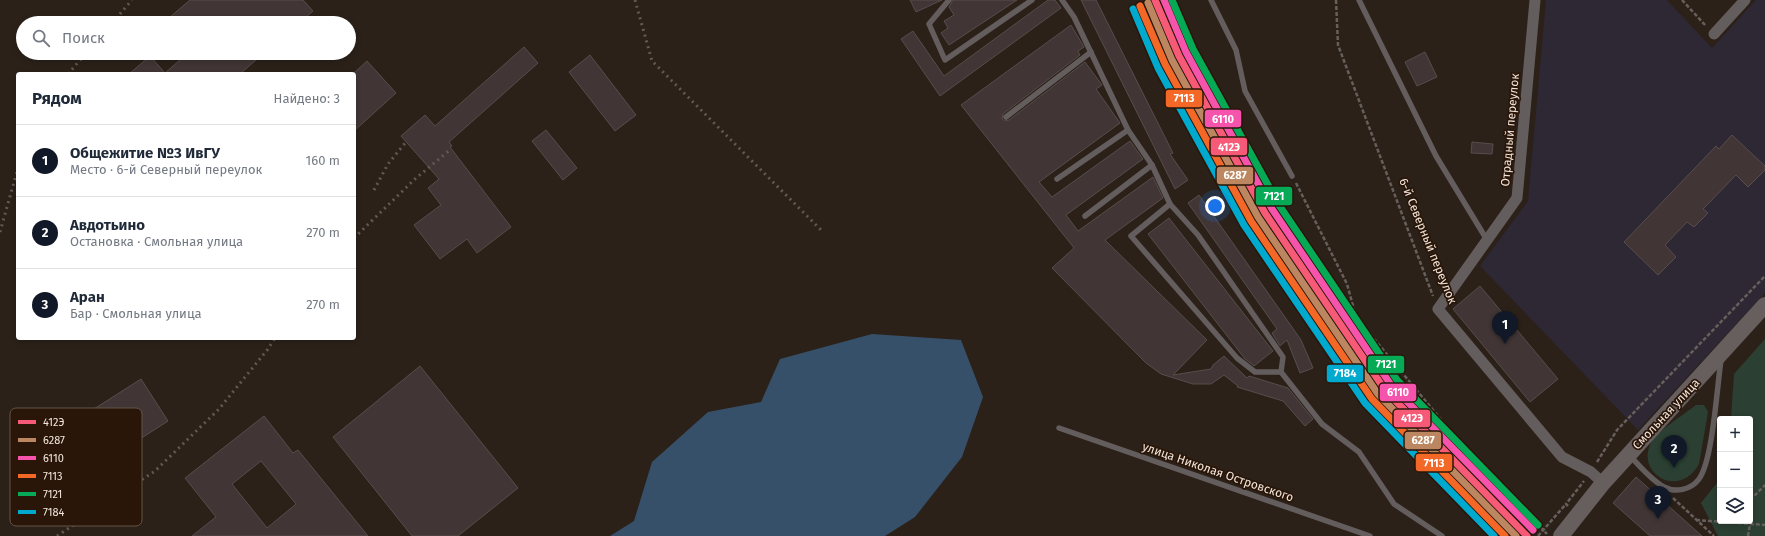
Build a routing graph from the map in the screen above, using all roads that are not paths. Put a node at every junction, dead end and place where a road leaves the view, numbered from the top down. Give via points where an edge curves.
1 (948, 0) edge
2 (1032, 0) edge
3 (1062, 0) edge
4 (1211, 0) edge
5 (1359, 0) edge
6 (1535, 0) edge
7 (1745, 0) edge
8 (1714, 34) road end
9 (1091, 52) junction
10 (1006, 117) dead end
11 (1128, 130) junction
12 (1152, 165) junction
13 (1292, 176) road end
14 (1057, 179) dead end
15 (1170, 204) junction
16 (1085, 216) dead end
17 (1487, 241) junction
18 (1765, 305) edge
19 (1438, 309) joint
20 (1722, 353) junction
21 (1281, 372) junction
22 (1058, 428) dead end
23 (1629, 454) junction
24 (1604, 483) junction
25 (1566, 530) edge
26 (1370, 536) edge
27 (1442, 536) edge

1 - 2 lane via 929,24 945,60
3 - 9 lane via 1074,17
4 - 13 lane via 1236,50 1245,91
5 - 17 lane via 1436,156
6 - 17 street, Отрадный переулок via 1517,198
7 - 8 street
9 - 10 lane
9 - 11 lane
11 - 12 lane
11 - 14 lane
12 - 15 lane
12 - 16 lane
15 - 21 lane via 1198,235 1283,357
15 - 21 lane via 1131,236 1237,358 1255,372
17 - 19 street, Отрадный переулок
18 - 20 main road, Смольная улица
19 - 24 street, 6-й Северный переулок via 1562,457 1591,472
20 - 23 main road, Смольная улица
20 - 23 lane via 1709,451 1699,480 1683,490 1664,488
21 - 27 lane via 1322,424 1359,452 1394,504
22 - 26 lane, улица Николая Островского
23 - 24 main road, Смольная улица
24 - 25 main road, Смольная улица

